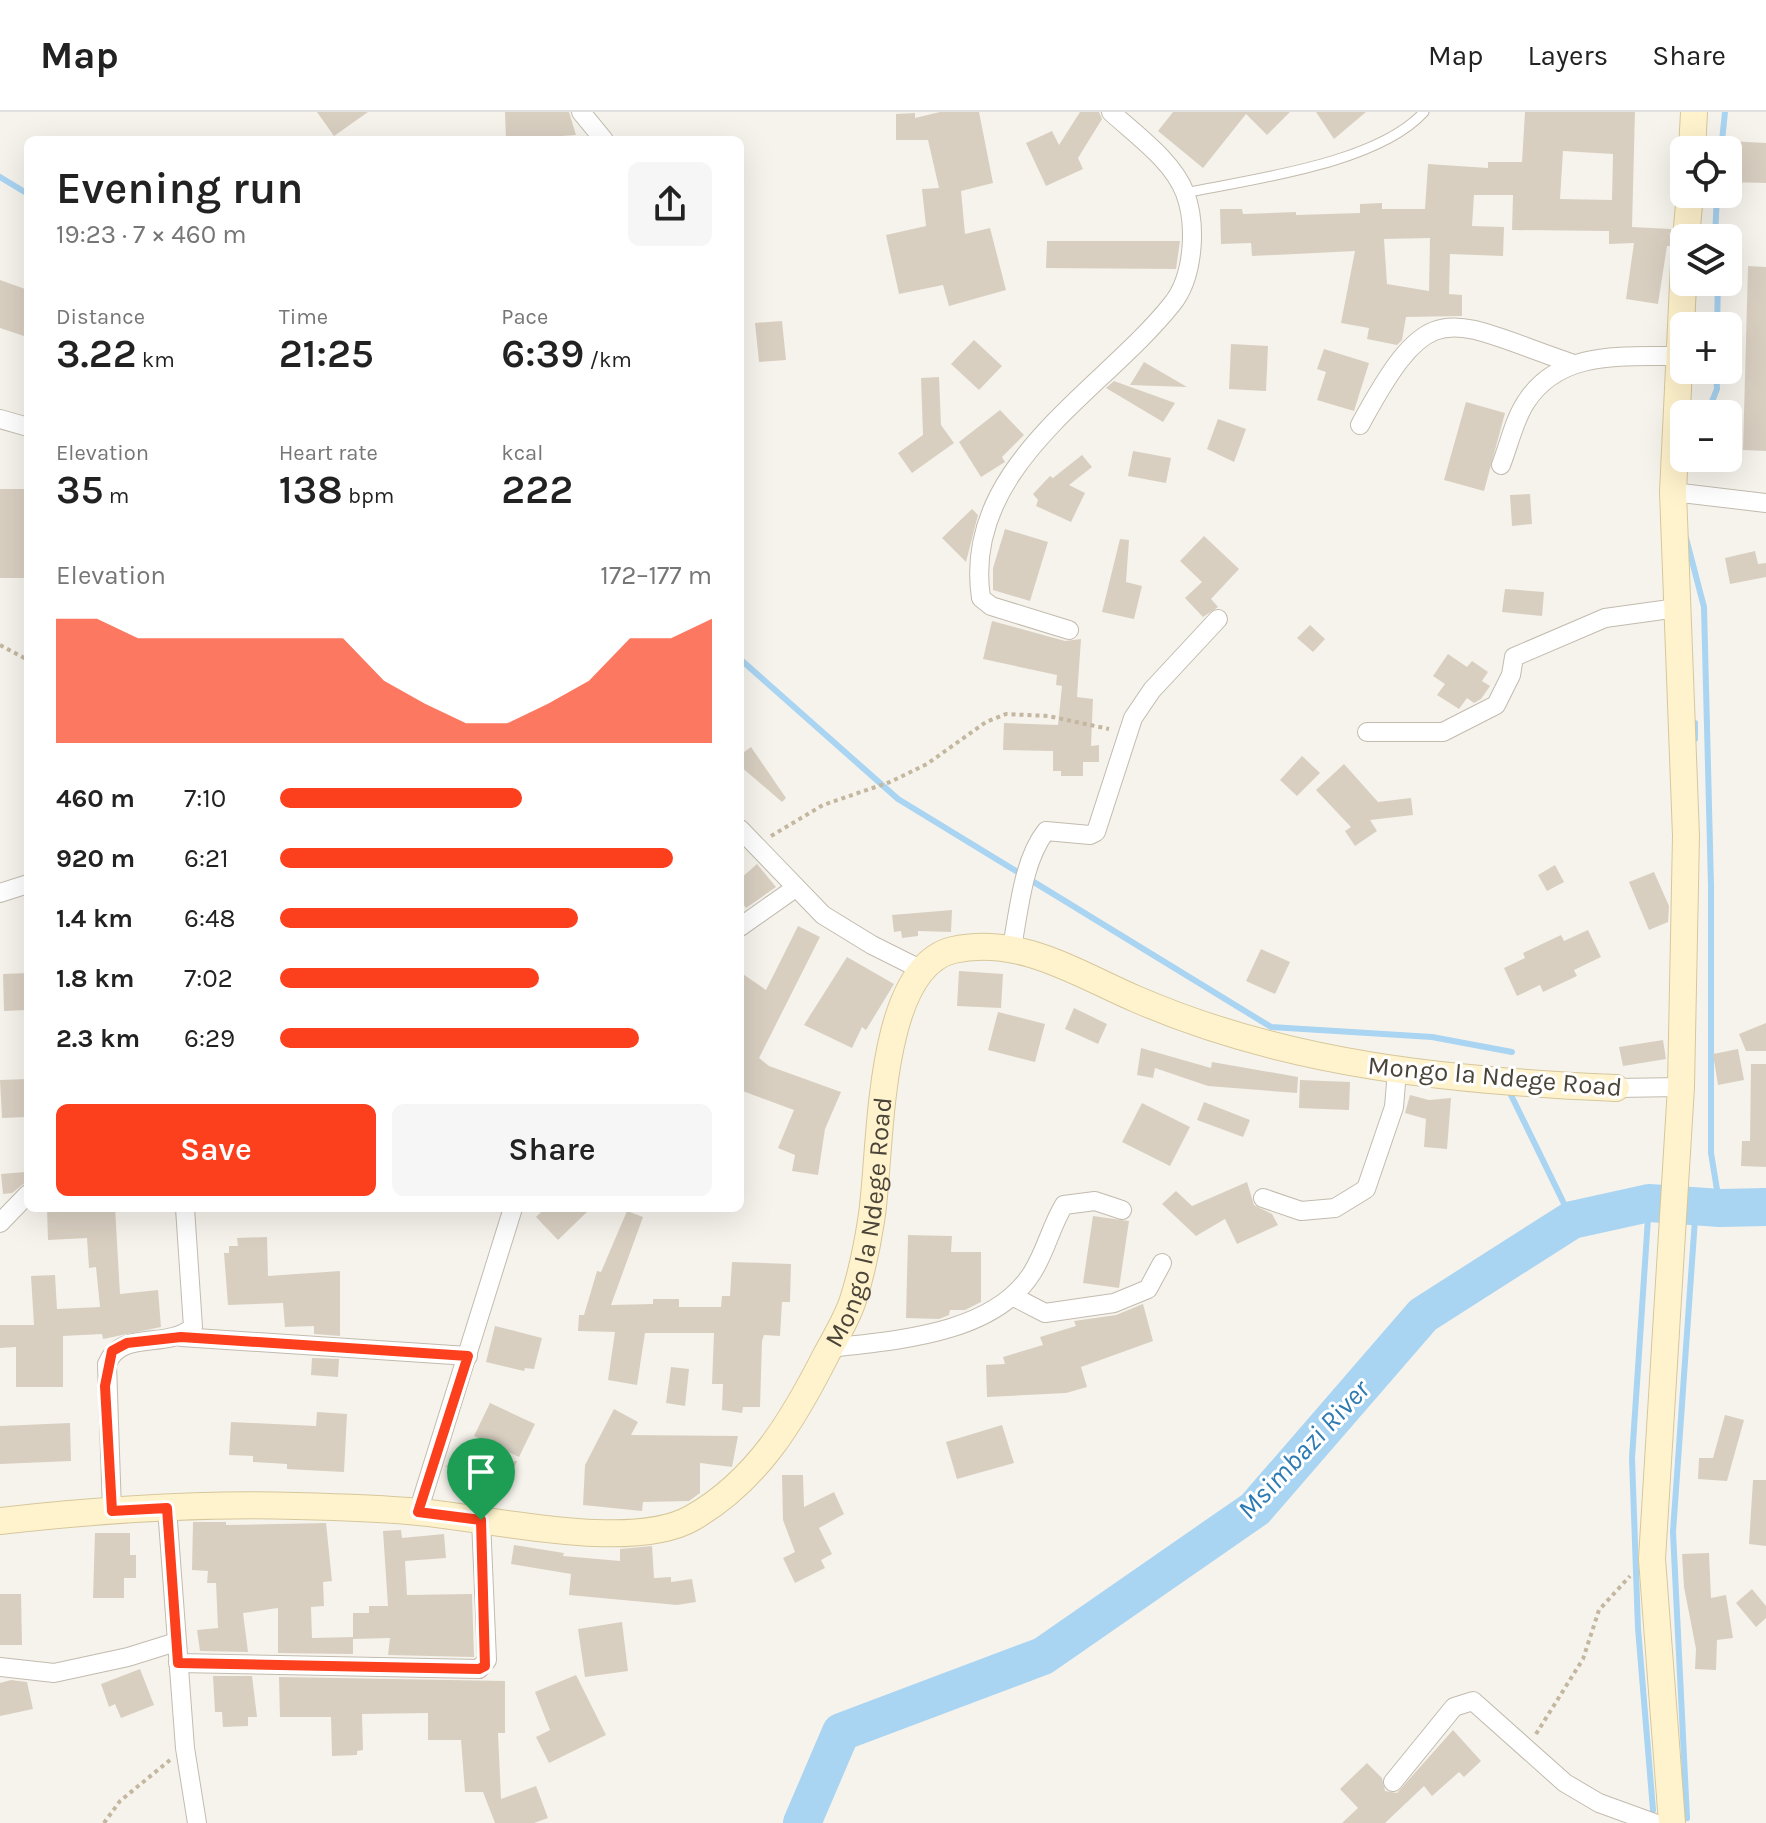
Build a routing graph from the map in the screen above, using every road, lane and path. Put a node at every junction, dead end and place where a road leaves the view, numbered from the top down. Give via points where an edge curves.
1 (581, 112) edge
2 (1111, 112) edge
3 (1424, 112) edge
4 (1694, 112) edge
5 (601, 136) edge
6 (1693, 136) edge
7 (1185, 193) junction
8 (1670, 357) edge
9 (1571, 363) junction
10 (1677, 384) edge
11 (0, 419) edge
12 (1360, 425) dead end
13 (24, 426) edge
14 (1501, 465) dead end
15 (1673, 492) junction
16 (1766, 503) edge
17 (1677, 608) junction
18 (1218, 619) dead end
19 (1069, 630) dead end
20 (0, 645) edge
21 (24, 658) edge
22 (1367, 732) dead end
23 (1126, 733) junction
24 (744, 833) edge
25 (755, 845) junction
26 (24, 885) edge
27 (794, 889) junction
28 (0, 893) edge
29 (744, 924) edge
30 (1012, 947) junction
31 (920, 969) junction
32 (1397, 1071) junction
33 (1681, 1087) junction
34 (1616, 1088) joint
35 (24, 1198) edge
36 (1263, 1198) dead end
37 (1122, 1210) dead end
38 (185, 1212) edge
39 (512, 1212) edge
40 (0, 1223) edge
41 (1162, 1263) dead end
42 (1014, 1297) junction
43 (181, 1337) junction
44 (829, 1348) junction
45 (468, 1356) junction
46 (167, 1508) junction
47 (112, 1511) junction
48 (418, 1512) junction
49 (481, 1520) junction
50 (0, 1521) edge
51 (1652, 1559) junction
52 (176, 1642) junction
53 (178, 1663) junction
54 (0, 1667) edge
55 (185, 1748) junction
56 (1536, 1756) junction
57 (1393, 1782) dead end
58 (104, 1823) edge
59 (197, 1823) edge
60 (1654, 1823) edge
61 (1672, 1823) edge

1 - 5 street
2 - 7 street via 1169,169
3 - 7 lane via 1375,143 1335,160
4 - 6 street
7 - 19 street via 1189,267 1174,302 1049,424 993,509 981,552 981,598 991,606
8 - 9 street
9 - 12 street via 1474,327 1438,328 1415,342 1390,370
9 - 14 street via 1526,402
10 - 15 street
11 - 13 street
15 - 16 street
15 - 17 street
17 - 22 street via 1605,618 1514,657 1496,705 1443,732
17 - 33 street via 1686,836
18 - 23 street via 1152,690
20 - 21 path
23 - 25 path via 1048,716 1006,714 927,764 823,805
23 - 30 street via 1096,832 1046,831 1040,839
24 - 25 street
25 - 27 street
26 - 28 street
27 - 29 street
27 - 31 street via 847,930
30 - 31 street, Mongo la Ndege Road via 948,951
30 - 32 street, Mongo la Ndege Road via 1205,1028 1293,1053
31 - 44 street, Mongo la Ndege Road via 891,1052 877,1132 872,1219 852,1304
32 - 34 street, Mongo la Ndege Road
32 - 36 street via 1394,1107 1366,1189 1335,1208 1301,1211
33 - 34 street, Mongo la Ndege Road
33 - 51 street
35 - 40 street
37 - 42 street via 1095,1201 1064,1205 1033,1272
38 - 43 street via 193,1327
39 - 45 street
41 - 42 street via 1148,1289 1114,1303 1045,1313
42 - 44 street via 947,1331
43 - 45 street
43 - 47 street via 127,1343 112,1351 107,1364
44 - 49 street, Mongo la Ndege Road via 773,1447 735,1488 688,1521 655,1530 597,1532
45 - 48 street
46 - 47 street, Mongo la Ndege Road
46 - 48 street, Mongo la Ndege Road via 279,1505
46 - 52 street
47 - 50 street, Mongo la Ndege Road
48 - 49 street, Mongo la Ndege Road
49 - 53 street via 487,1660 479,1669
51 - 56 path via 1599,1610 1583,1659 1538,1728
51 - 61 street
52 - 53 street
52 - 54 street via 54,1673
53 - 55 street
55 - 58 path via 120,1801
55 - 59 street
56 - 57 street via 1483,1706 1464,1702 1454,1707
56 - 60 street via 1565,1783 1599,1803

